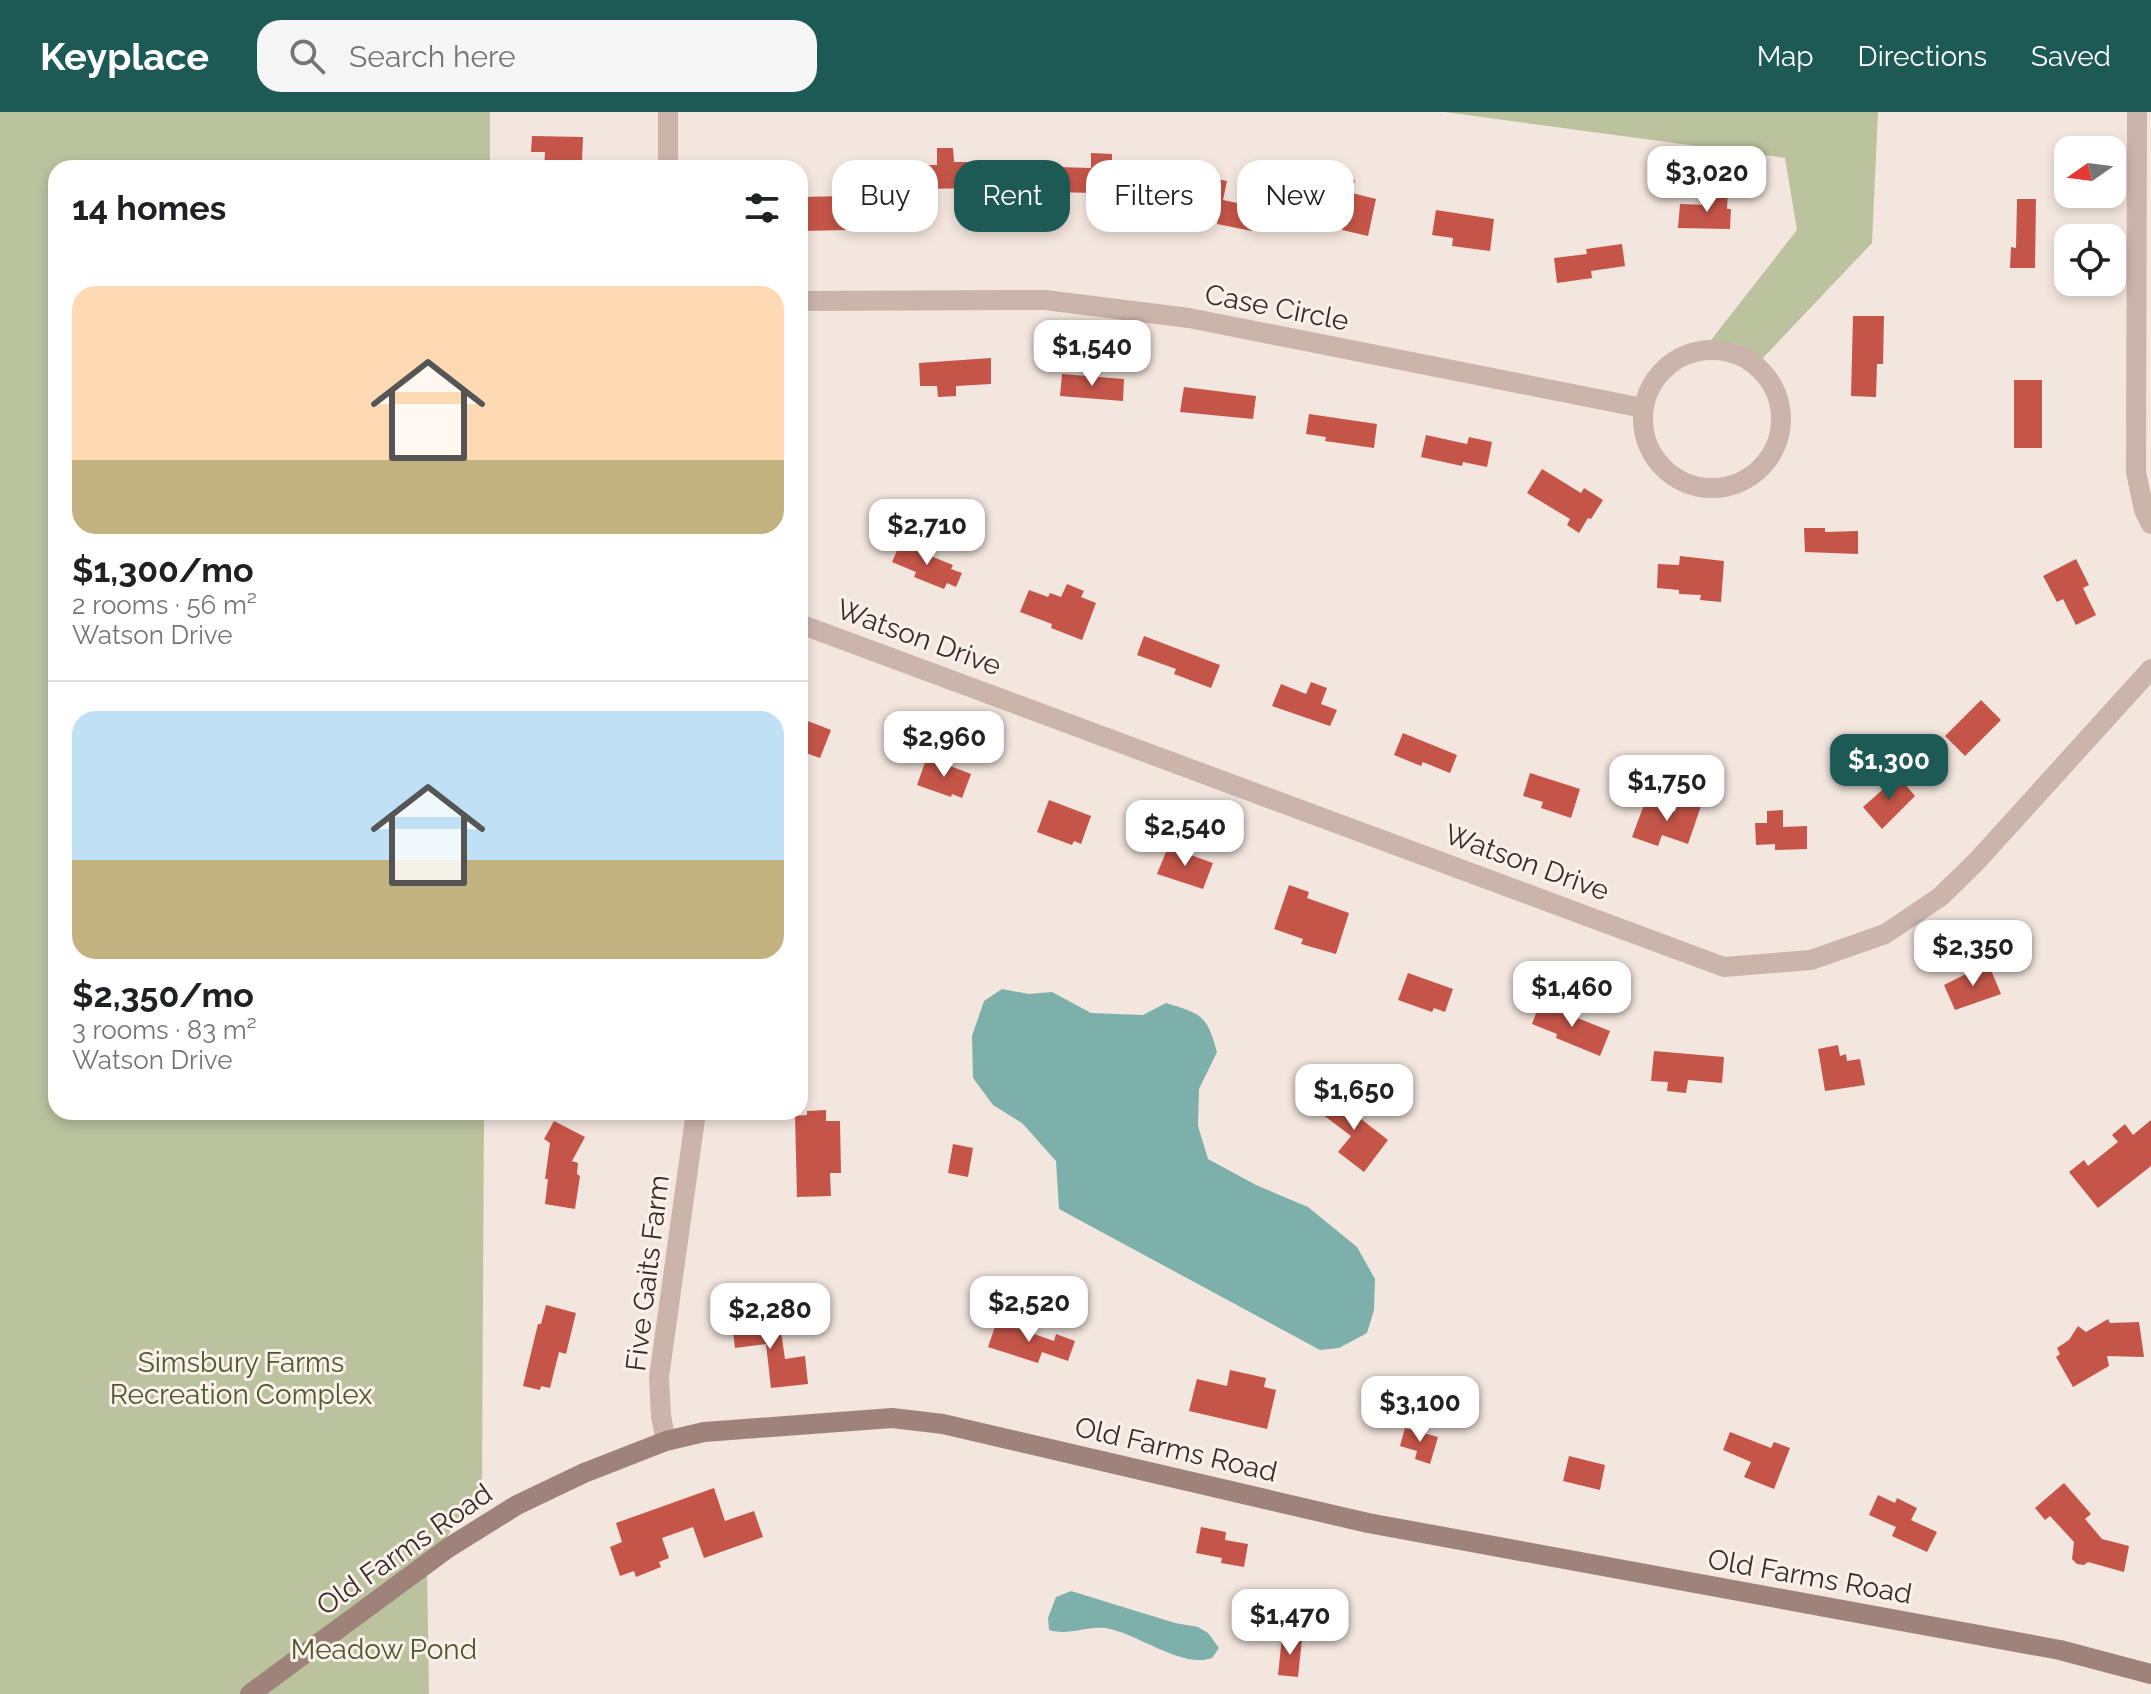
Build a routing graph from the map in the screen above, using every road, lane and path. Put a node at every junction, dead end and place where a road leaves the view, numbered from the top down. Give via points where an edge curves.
1 (668, 112) edge
2 (2137, 112) edge
3 (668, 160) edge
4 (808, 301) edge
5 (1643, 408) junction
6 (2151, 524) edge
7 (808, 627) edge
8 (2151, 669) edge
9 (695, 1120) edge
10 (666, 1441) junction
11 (2151, 1674) edge
12 (250, 1694) edge

1 - 3 street
2 - 6 street via 2136,472
4 - 5 street, Case Circle via 1045,300 1189,318
5 - 5 street via 1643,432 1651,454 1666,473 1686,485 1733,486 1770,458 1780,436 1775,390 1762,370 1722,350 1679,357 1649,387
7 - 8 street, Watson Drive via 1724,967 1811,960 1885,934 1940,897
9 - 10 street, Five Gaits Farm via 659,1377
10 - 11 street, Old Farms Road via 704,1432 892,1418 943,1424 1368,1523 2060,1650
10 - 12 street, Old Farms Road via 584,1473 494,1519

